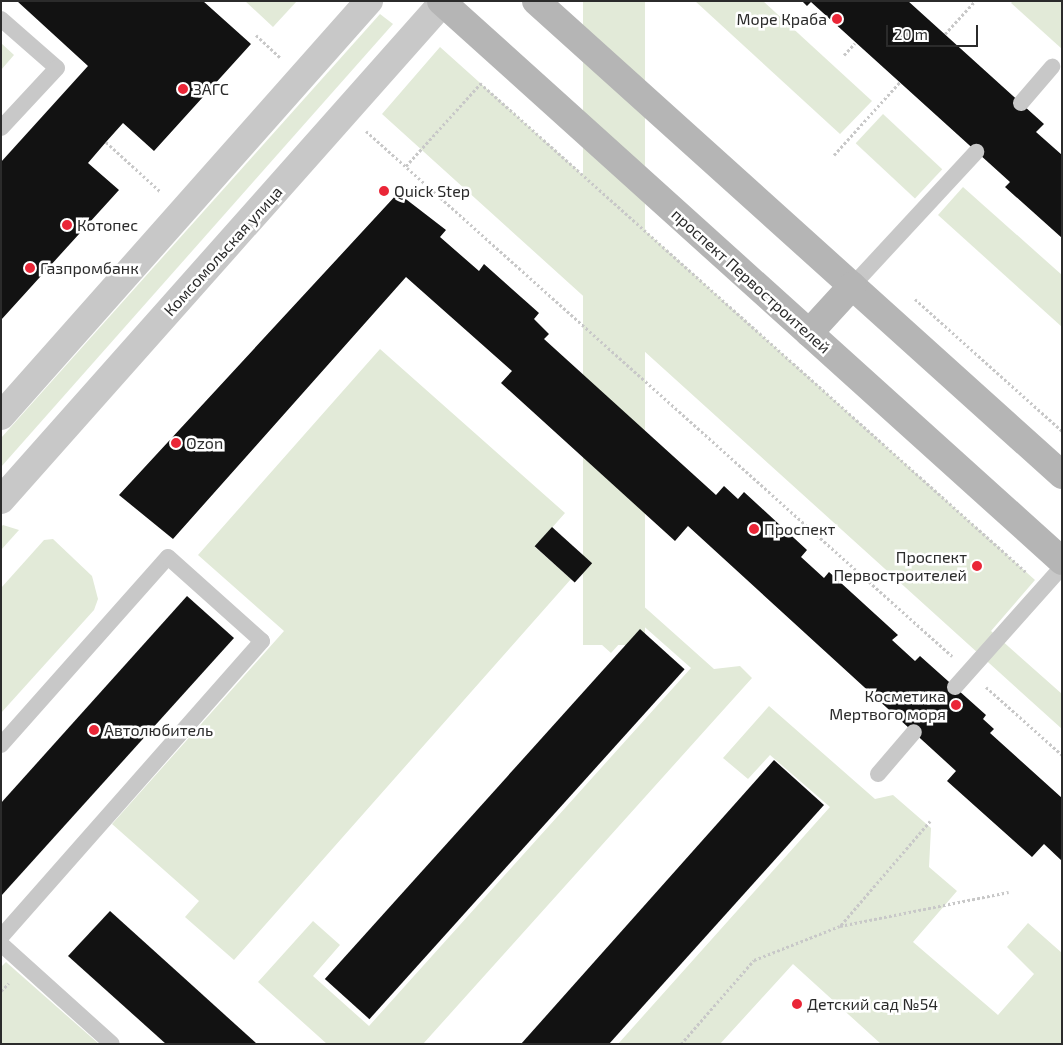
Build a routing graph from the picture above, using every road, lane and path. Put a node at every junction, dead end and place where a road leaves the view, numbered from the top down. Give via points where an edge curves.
1 (368, 1) edge
2 (536, 1) edge
3 (975, 1) edge
4 (443, 2) edge
5 (1, 19) edge
6 (945, 34) dead end
7 (856, 42) dead end
8 (844, 55) dead end
9 (503, 57) junction
10 (1052, 67) dead end
11 (900, 82) dead end
12 (480, 84) junction
13 (1020, 103) dead end
14 (1, 128) edge
15 (373, 137) dead end
16 (106, 142) dead end
17 (976, 152) dead end
18 (834, 155) dead end
19 (406, 166) junction
20 (162, 193) dead end
21 (852, 286) junction
22 (809, 333) junction
23 (1, 416) edge
24 (1062, 475) edge
25 (1, 500) edge
26 (1062, 561) edge
27 (1062, 567) edge
28 (1044, 588) junction
29 (969, 672) junction
30 (955, 687) dead end
31 (914, 732) dead end
32 (1, 745) edge
33 (1061, 753) edge
34 (878, 774) dead end
35 (930, 821) dead end
36 (1010, 892) dead end
37 (840, 926) junction
38 (1, 937) edge
39 (1, 944) edge
40 (112, 1044) edge
41 (680, 1044) edge

1 - 23 street
2 - 21 main road
3 - 6 path
4 - 9 main road, проспект Первостроителей
4 - 25 street, Комсомольская улица
5 - 14 lane via 57,68
7 - 8 path
9 - 12 path
9 - 22 main road, проспект Первостроителей
10 - 13 lane
11 - 18 path
12 - 19 path
12 - 28 path
15 - 19 path
16 - 20 path
17 - 21 lane
19 - 29 path
21 - 22 main road
21 - 24 main road
22 - 26 main road, проспект Первостроителей
27 - 28 lane
28 - 29 lane
29 - 30 lane
29 - 33 path
31 - 34 lane
32 - 38 lane via 168,557 262,641
35 - 37 path
36 - 37 path
37 - 41 path via 754,960
39 - 40 lane

